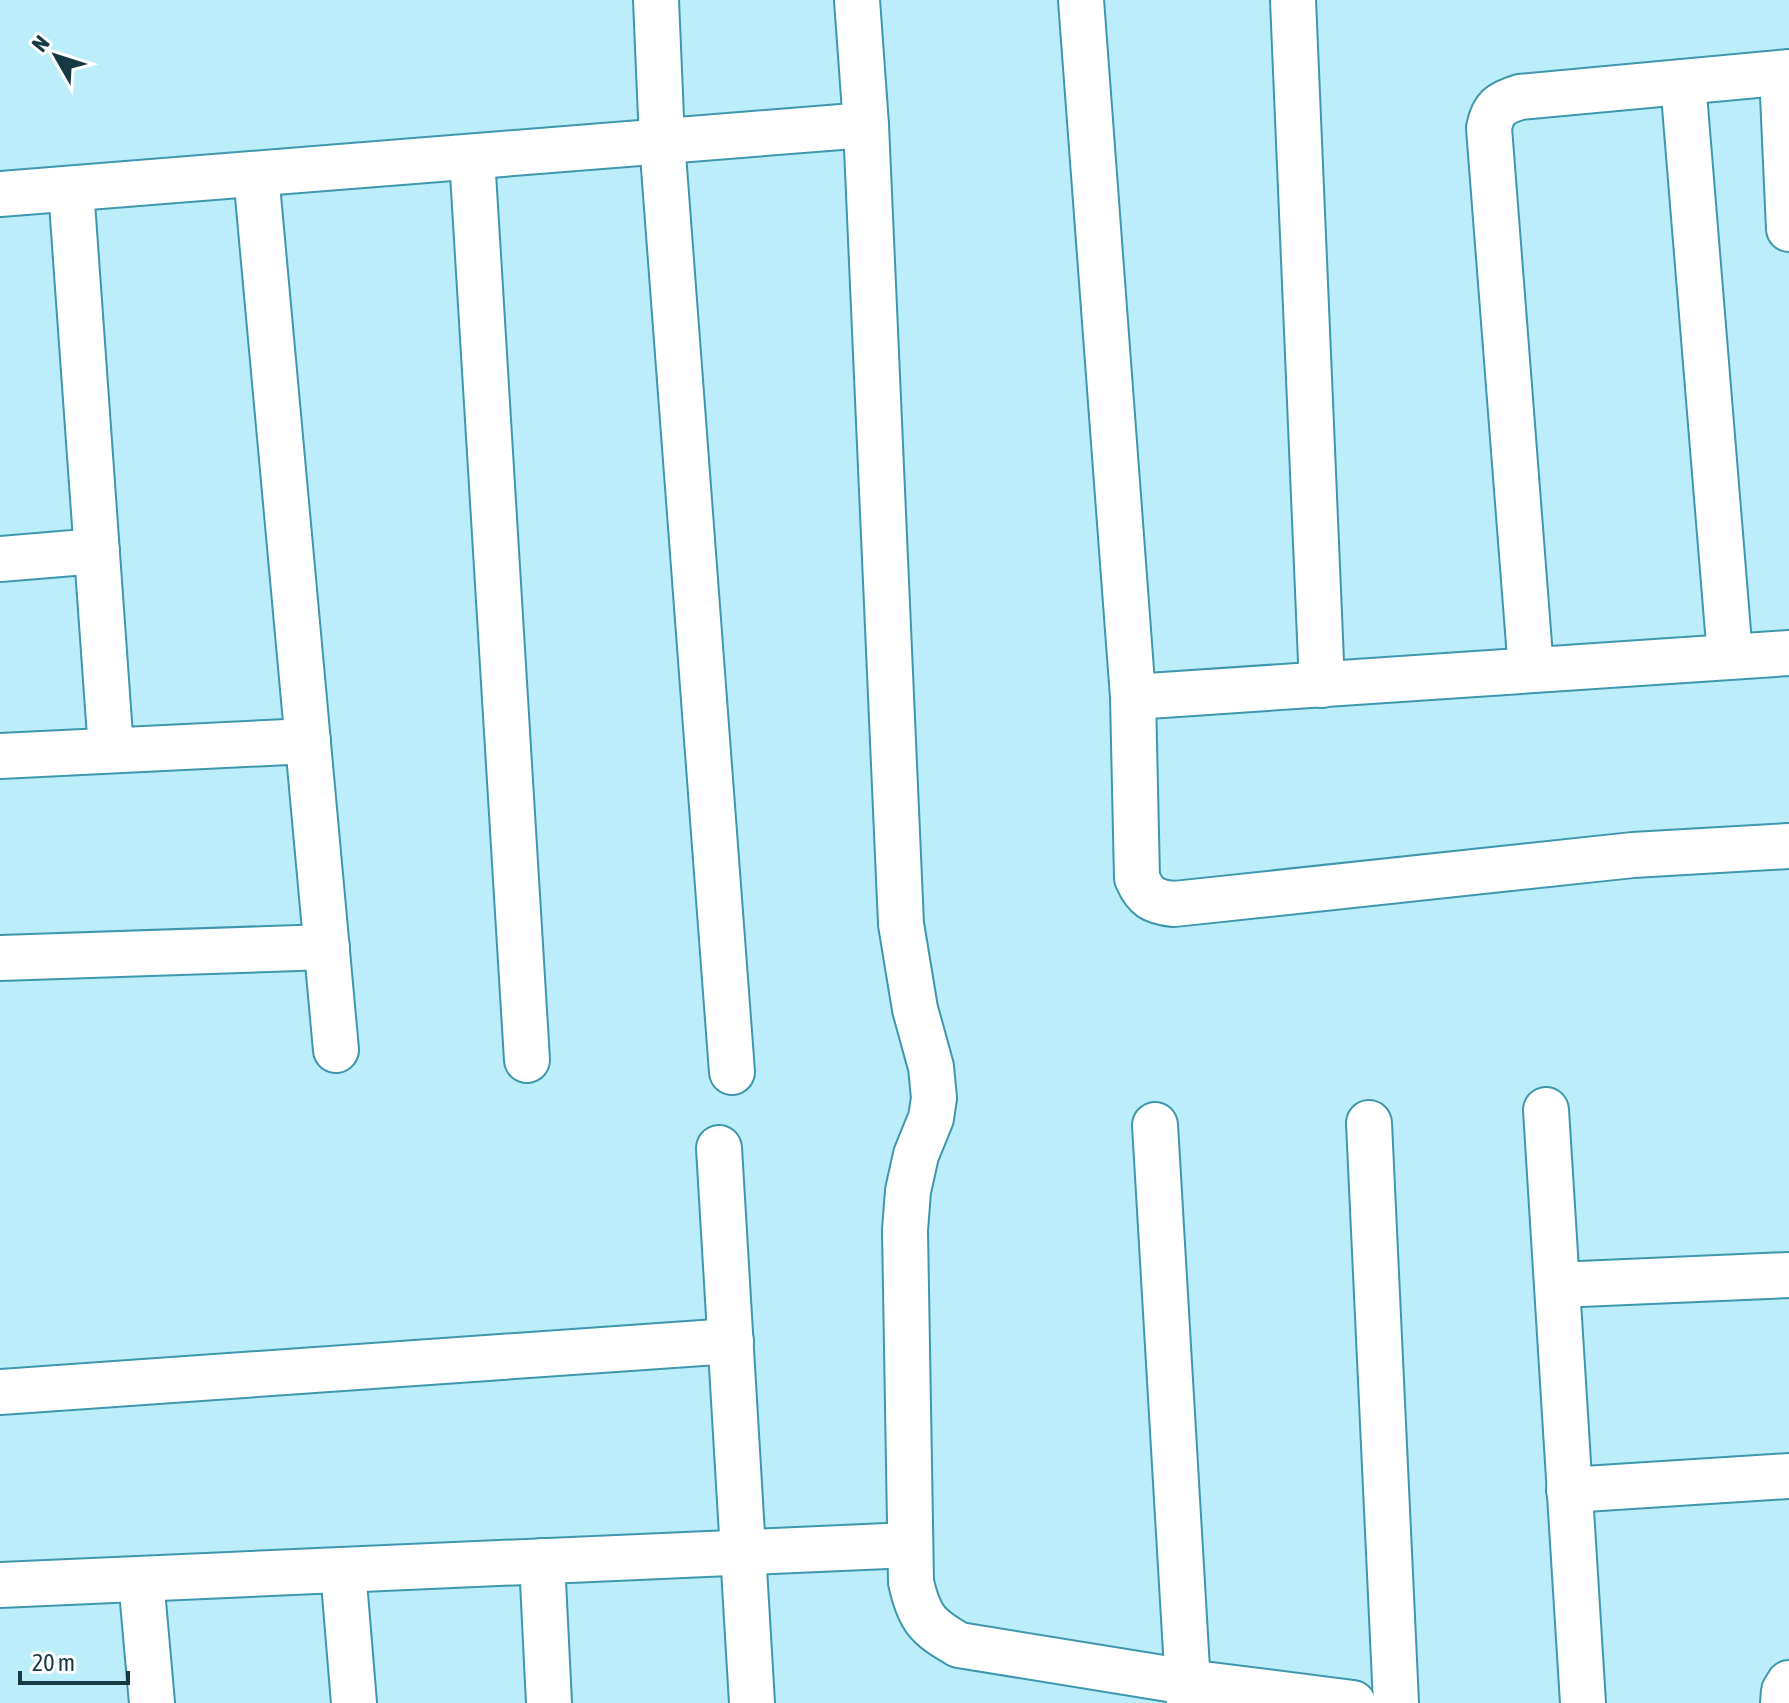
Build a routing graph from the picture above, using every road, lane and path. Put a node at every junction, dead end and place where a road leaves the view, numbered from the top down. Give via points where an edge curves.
1 (656, 0) edge
2 (857, 0) edge
3 (1081, 0) edge
4 (1293, 0) edge
5 (1786, 72) edge
6 (1683, 82) junction
7 (866, 125) junction
8 (662, 141) junction
9 (472, 157) junction
10 (256, 174) junction
11 (71, 189) junction
12 (0, 194) edge
13 (1789, 229) edge
14 (97, 551) junction
15 (0, 559) edge
16 (1789, 653) edge
17 (1730, 656) junction
18 (1531, 670) junction
19 (1322, 685) junction
20 (1133, 697) junction
21 (308, 741) junction
22 (111, 750) junction
23 (0, 756) edge
24 (1789, 846) edge
25 (327, 947) junction
26 (0, 958) edge
27 (336, 1050) dead end
28 (527, 1060) dead end
29 (732, 1072) dead end
30 (1546, 1110) dead end
31 (1369, 1123) dead end
32 (1155, 1125) dead end
33 (719, 1148) dead end
34 (1789, 1275) edge
35 (1557, 1285) junction
36 (731, 1341) junction
37 (0, 1392) edge
38 (1789, 1476) edge
39 (1569, 1490) junction
40 (910, 1545) junction
41 (743, 1553) junction
42 (542, 1561) junction
43 (343, 1570) junction
44 (141, 1579) junction
45 (0, 1585) edge
46 (1789, 1683) edge
47 (1188, 1692) edge
48 (152, 1703) edge
49 (354, 1703) edge
50 (549, 1703) edge
51 (752, 1703) edge
52 (1353, 1703) edge
53 (1396, 1703) edge
54 (1583, 1703) edge
55 (1783, 1703) edge

1 - 8 street
2 - 7 street
3 - 20 street
4 - 19 street
5 - 6 street
5 - 13 street
6 - 17 street
6 - 18 street via 1520,97 1501,102 1493,111 1489,128
7 - 8 street
7 - 40 street via 901,924 932,1082 931,1118 916,1155 905,1230
8 - 9 street
8 - 29 street
9 - 10 street
9 - 28 street
10 - 11 street
10 - 21 street
11 - 12 street
11 - 14 street
14 - 15 street
14 - 22 street
16 - 17 street
17 - 18 street
18 - 19 street
19 - 20 street
20 - 24 street via 1137,878 1143,893 1155,902 1633,855
21 - 22 street
21 - 25 street
22 - 23 street
25 - 26 street
25 - 27 street
30 - 35 street
31 - 53 street
32 - 47 street
33 - 36 street
34 - 35 street
35 - 39 street
36 - 37 street
36 - 41 street
38 - 39 street
39 - 54 street
40 - 41 street
40 - 47 street via 917,1611 934,1630 959,1645
41 - 42 street
41 - 51 street
42 - 43 street
42 - 50 street
43 - 44 street
43 - 49 street
44 - 45 street
44 - 48 street
46 - 55 street
47 - 52 street

